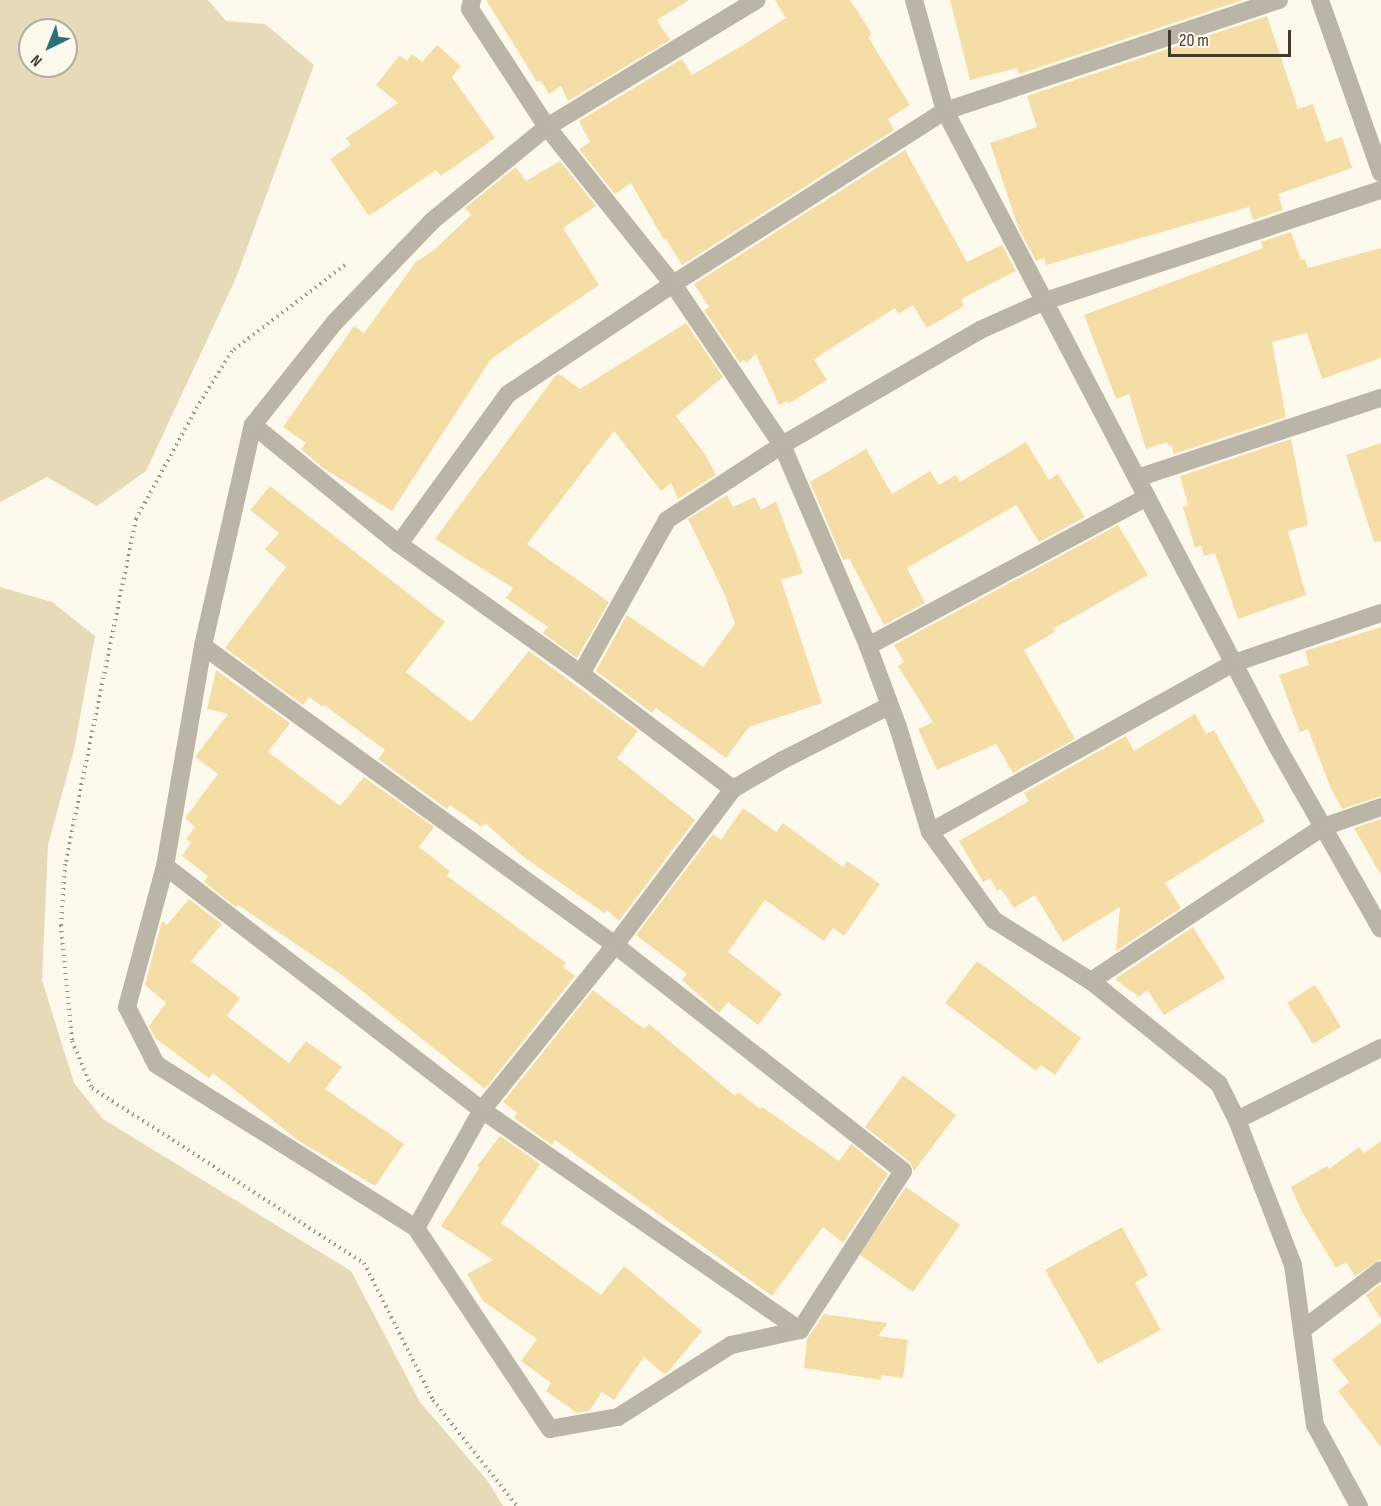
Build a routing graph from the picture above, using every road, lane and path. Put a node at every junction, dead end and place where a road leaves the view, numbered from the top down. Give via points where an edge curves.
1 (472, 0) edge
2 (757, 0) edge
3 (914, 0) edge
4 (1280, 0) edge
5 (1320, 0) edge
6 (945, 111) junction
7 (547, 127) junction
8 (1381, 173) edge
9 (1381, 190) edge
10 (353, 258) dead end
11 (673, 284) junction
12 (1045, 302) junction
13 (1381, 398) edge
14 (253, 425) junction
15 (782, 445) junction
16 (1137, 478) junction
17 (1147, 497) junction
18 (399, 544) junction
19 (1381, 613) edge
20 (203, 646) junction
21 (868, 646) junction
22 (1234, 663) junction
23 (581, 674) junction
24 (890, 706) junction
25 (733, 789) junction
26 (1381, 807) edge
27 (1323, 827) junction
28 (930, 832) junction
29 (165, 866) junction
30 (1381, 929) edge
31 (615, 945) junction
32 (1091, 981) junction
33 (1381, 1048) edge
34 (482, 1110) junction
35 (1238, 1120) junction
36 (416, 1228) junction
37 (1381, 1270) edge
38 (800, 1330) junction
39 (1302, 1330) junction
40 (517, 1506) edge
41 (1359, 1506) edge

1 - 7 street via 471,9
2 - 7 street
3 - 6 street
4 - 6 street
5 - 8 street
6 - 11 street
6 - 12 street
7 - 11 street
7 - 14 street via 432,221 334,323
9 - 12 street
10 - 40 path via 232,351 196,407 136,519 65,864 62,925 72,1041 92,1088 364,1263 433,1400
11 - 15 street
11 - 18 street via 508,394
12 - 15 street via 980,330
12 - 16 street
13 - 16 street
14 - 18 street
14 - 20 street
15 - 21 street
15 - 23 street via 667,520
16 - 17 street
17 - 21 street
17 - 22 street
18 - 23 street
19 - 22 street
20 - 29 street
20 - 31 street
21 - 24 street
22 - 27 street
22 - 28 street
23 - 25 street
24 - 25 street
24 - 28 street
25 - 31 street
26 - 27 street
27 - 30 street
27 - 32 street
28 - 32 street via 994,920
29 - 34 street
29 - 36 street via 127,1007 156,1064
31 - 34 street
31 - 38 street via 903,1171
32 - 35 street via 1219,1084
33 - 35 street
34 - 36 street
34 - 38 street
35 - 39 street via 1293,1265
36 - 38 street via 550,1429 618,1417 731,1345
37 - 39 street
39 - 41 street via 1315,1425

